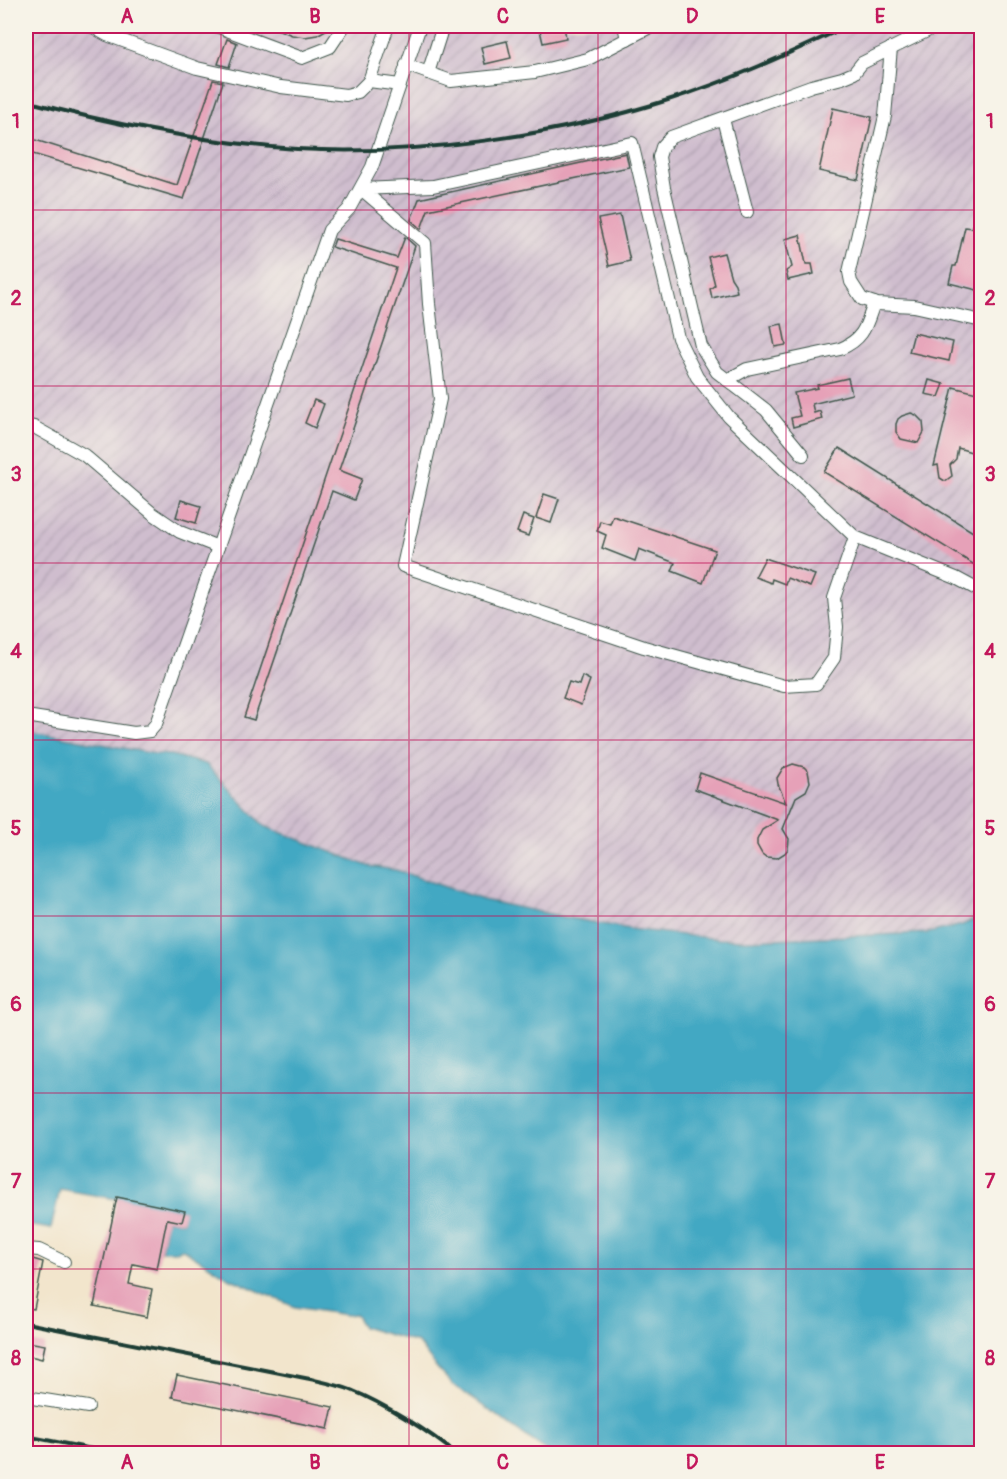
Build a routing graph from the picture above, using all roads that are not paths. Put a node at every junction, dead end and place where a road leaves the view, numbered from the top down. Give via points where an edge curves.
1 (91, 26) edge
2 (216, 26) edge
3 (345, 26) edge
4 (388, 26) edge
5 (420, 26) edge
6 (443, 26) edge
7 (624, 26) edge
8 (652, 26) edge
9 (937, 26) edge
10 (627, 39) junction
11 (891, 48) junction
12 (406, 65) junction
13 (428, 73) junction
14 (369, 81) junction
15 (400, 85) junction
16 (723, 119) junction
17 (361, 189) junction
18 (747, 212) dead end
19 (874, 303) junction
20 (981, 321) edge
21 (727, 380) junction
22 (26, 425) edge
23 (803, 455) dead end
24 (855, 537) junction
25 (218, 548) junction
26 (981, 592) edge
27 (26, 716) edge
28 (26, 1248) edge
29 (64, 1262) dead end
30 (26, 1397) edge
31 (88, 1407) dead end

1 - 14 street via 197,68 281,87 346,95 358,92
2 - 3 street via 302,58 330,47
4 - 14 street
5 - 12 street
6 - 13 street
7 - 10 street
8 - 10 street
9 - 11 street
10 - 13 street via 588,58 535,72 451,81
11 - 16 street via 862,63 854,73
11 - 19 street via 885,116 849,272 862,299
12 - 13 street
12 - 15 street
14 - 15 street
15 - 17 street
16 - 18 street
16 - 21 street via 671,137 659,157 702,346 717,372
17 - 24 street via 433,186 632,143 678,338 697,377 729,417
17 - 24 street via 425,243 440,399 403,566 644,647 784,686 816,684 834,658 834,598
17 - 25 street via 329,230
19 - 20 street via 914,306
19 - 21 street via 865,330 852,344 747,369
21 - 23 street via 766,410
22 - 25 street via 84,455 180,532
24 - 26 street
25 - 27 street via 156,724 150,731 134,733
28 - 29 street
30 - 31 street

